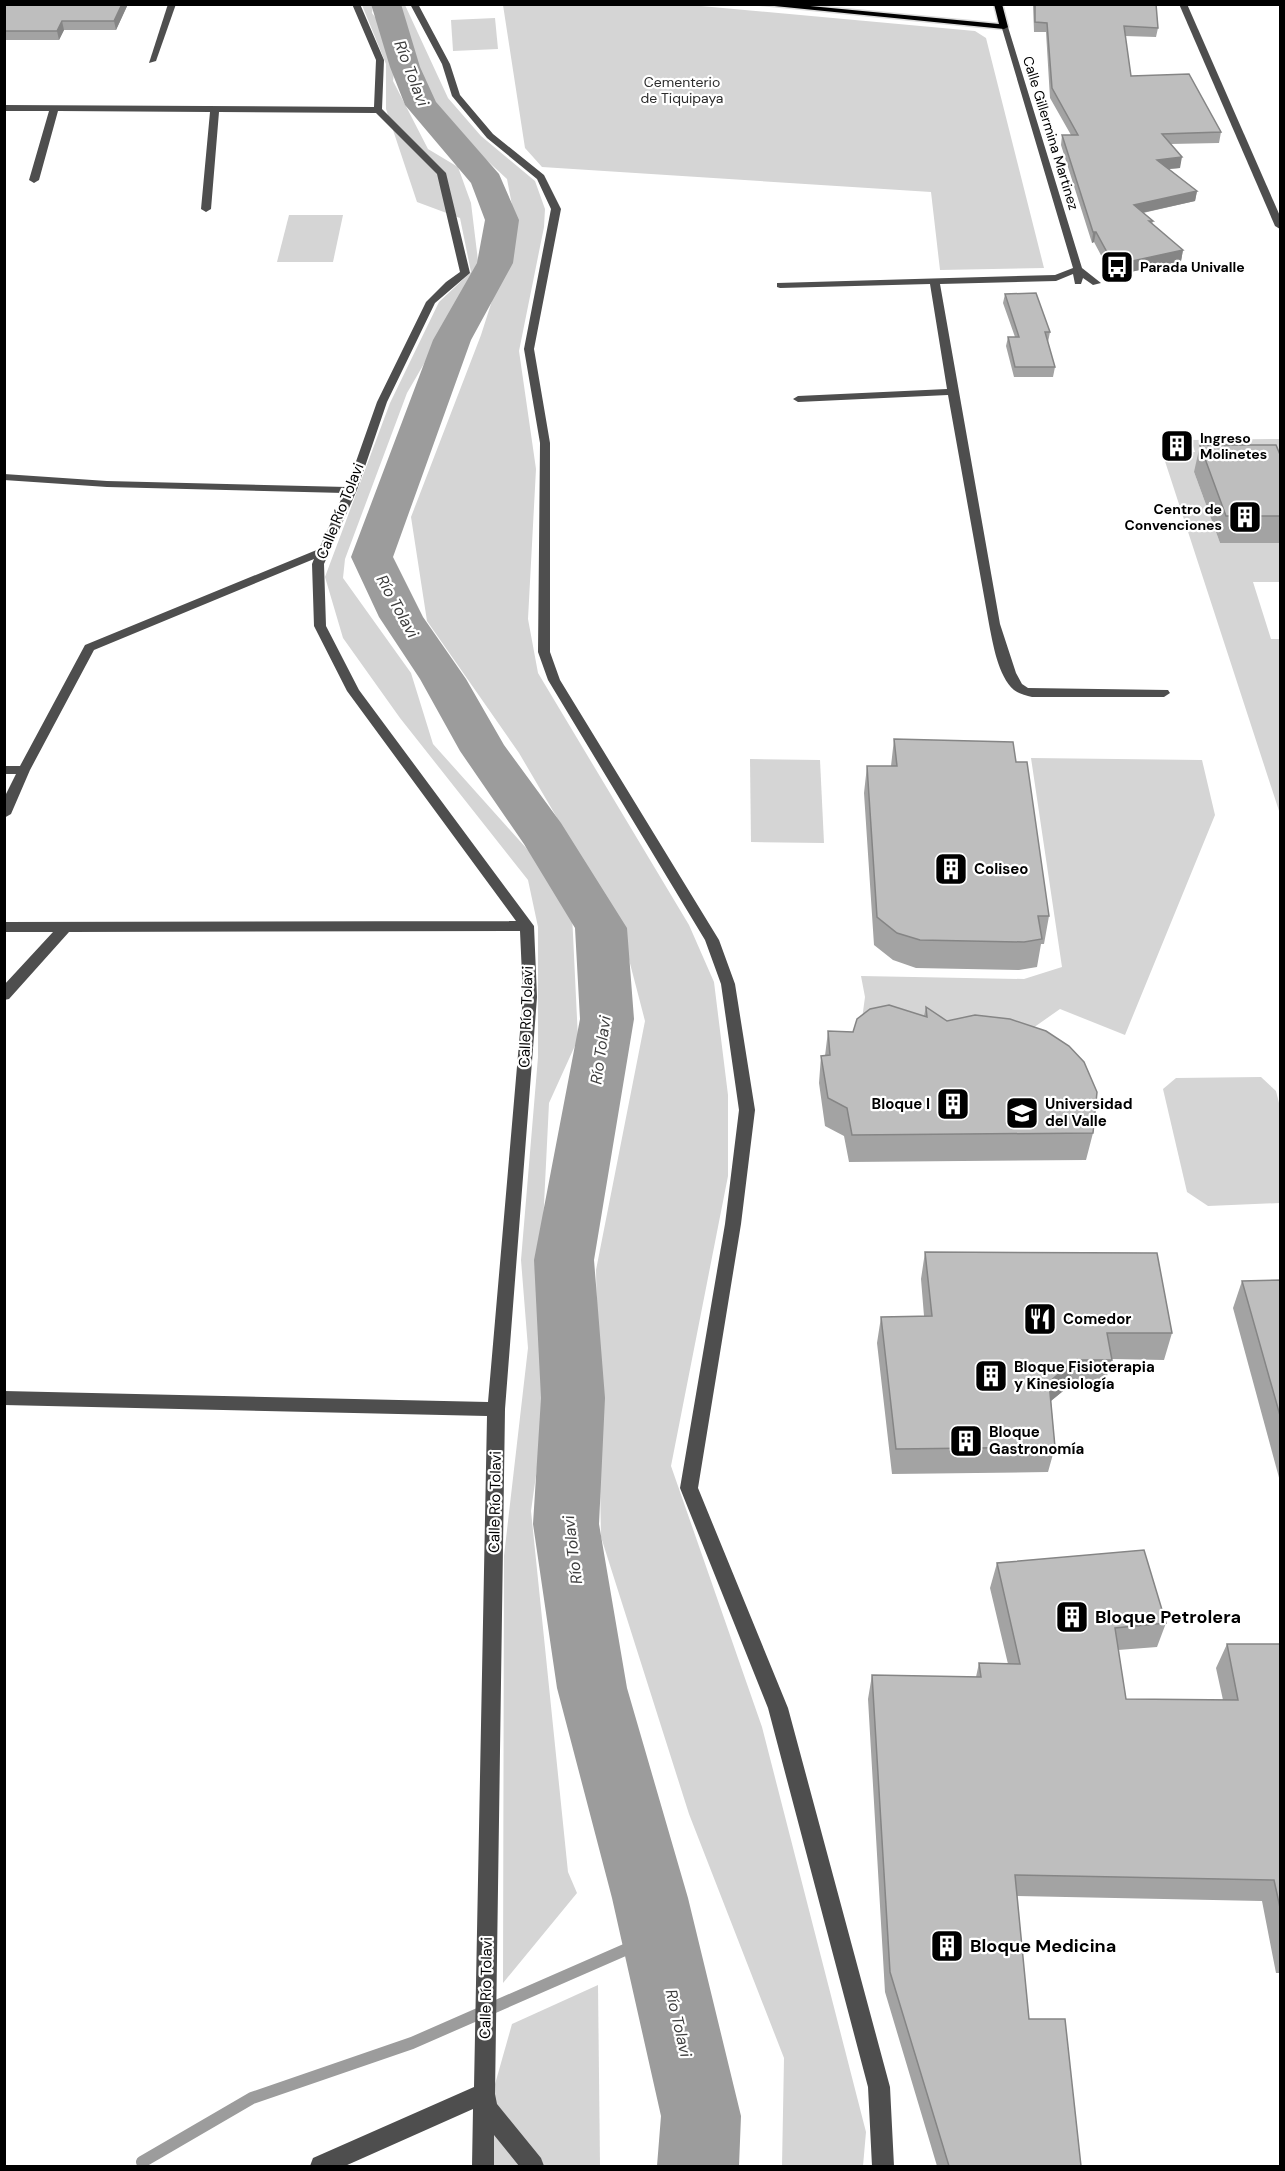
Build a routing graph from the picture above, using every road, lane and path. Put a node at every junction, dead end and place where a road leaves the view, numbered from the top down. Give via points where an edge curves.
1 (172, 4) edge
2 (356, 4) edge
3 (414, 4) edge
4 (758, 4) edge
5 (998, 4) edge
6 (1183, 4) edge
7 (1004, 27) junction
8 (152, 61) dead end
9 (4, 108) edge
10 (54, 108) junction
11 (215, 109) junction
12 (378, 110) junction
13 (34, 180) dead end
14 (206, 209) dead end
15 (1281, 226) edge
16 (1078, 269) junction
17 (1077, 282) dead end
18 (935, 283) junction
19 (1096, 283) dead end
20 (780, 285) dead end
21 (951, 392) junction
22 (798, 399) dead end
23 (4, 477) edge
24 (351, 490) junction
25 (324, 552) junction
26 (1164, 693) dead end
27 (4, 770) edge
28 (24, 770) junction
29 (4, 814) edge
30 (526, 926) junction
31 (4, 927) edge
32 (64, 928) junction
33 (4, 995) edge
34 (4, 1398) edge
35 (496, 1409) junction
36 (484, 2093) junction
37 (321, 2166) edge
38 (483, 2166) edge
39 (533, 2166) edge
40 (883, 2166) edge

1 - 8 street
2 - 12 street via 380,60
3 - 40 street via 446,64 456,96 490,136 540,177 556,209 529,349 544,444 544,652 555,680 712,940 728,984 747,1110 733,1224 689,1488 778,1708 879,2087
4 - 7 main road
5 - 7 main road, Calle Gillermina Martinez
6 - 15 street
7 - 16 street, Calle Gillermina Martinez
9 - 10 street
10 - 11 street
10 - 13 street
11 - 12 street
11 - 14 street
12 - 24 street, Calle Río Tolavi via 441,173 465,273 431,302 382,402
16 - 17 street, Calle Gillermina Martinez
16 - 18 street via 1056,278
16 - 19 street
18 - 20 street
18 - 21 street
21 - 22 street
21 - 26 street via 1003,655 1016,685 1032,693
23 - 24 street via 107,484
24 - 25 street, Calle Río Tolavi
25 - 28 street via 89,648
25 - 30 street, Calle Río Tolavi via 318,564 320,626 353,691
27 - 28 street
28 - 29 street
30 - 32 street
30 - 35 street, Calle Río Tolavi via 530,997
31 - 32 street
32 - 33 street
34 - 35 street
35 - 36 street, Calle Río Tolavi
36 - 37 street
36 - 38 street, Calle Río Tolavi
36 - 39 street via 488,2109

